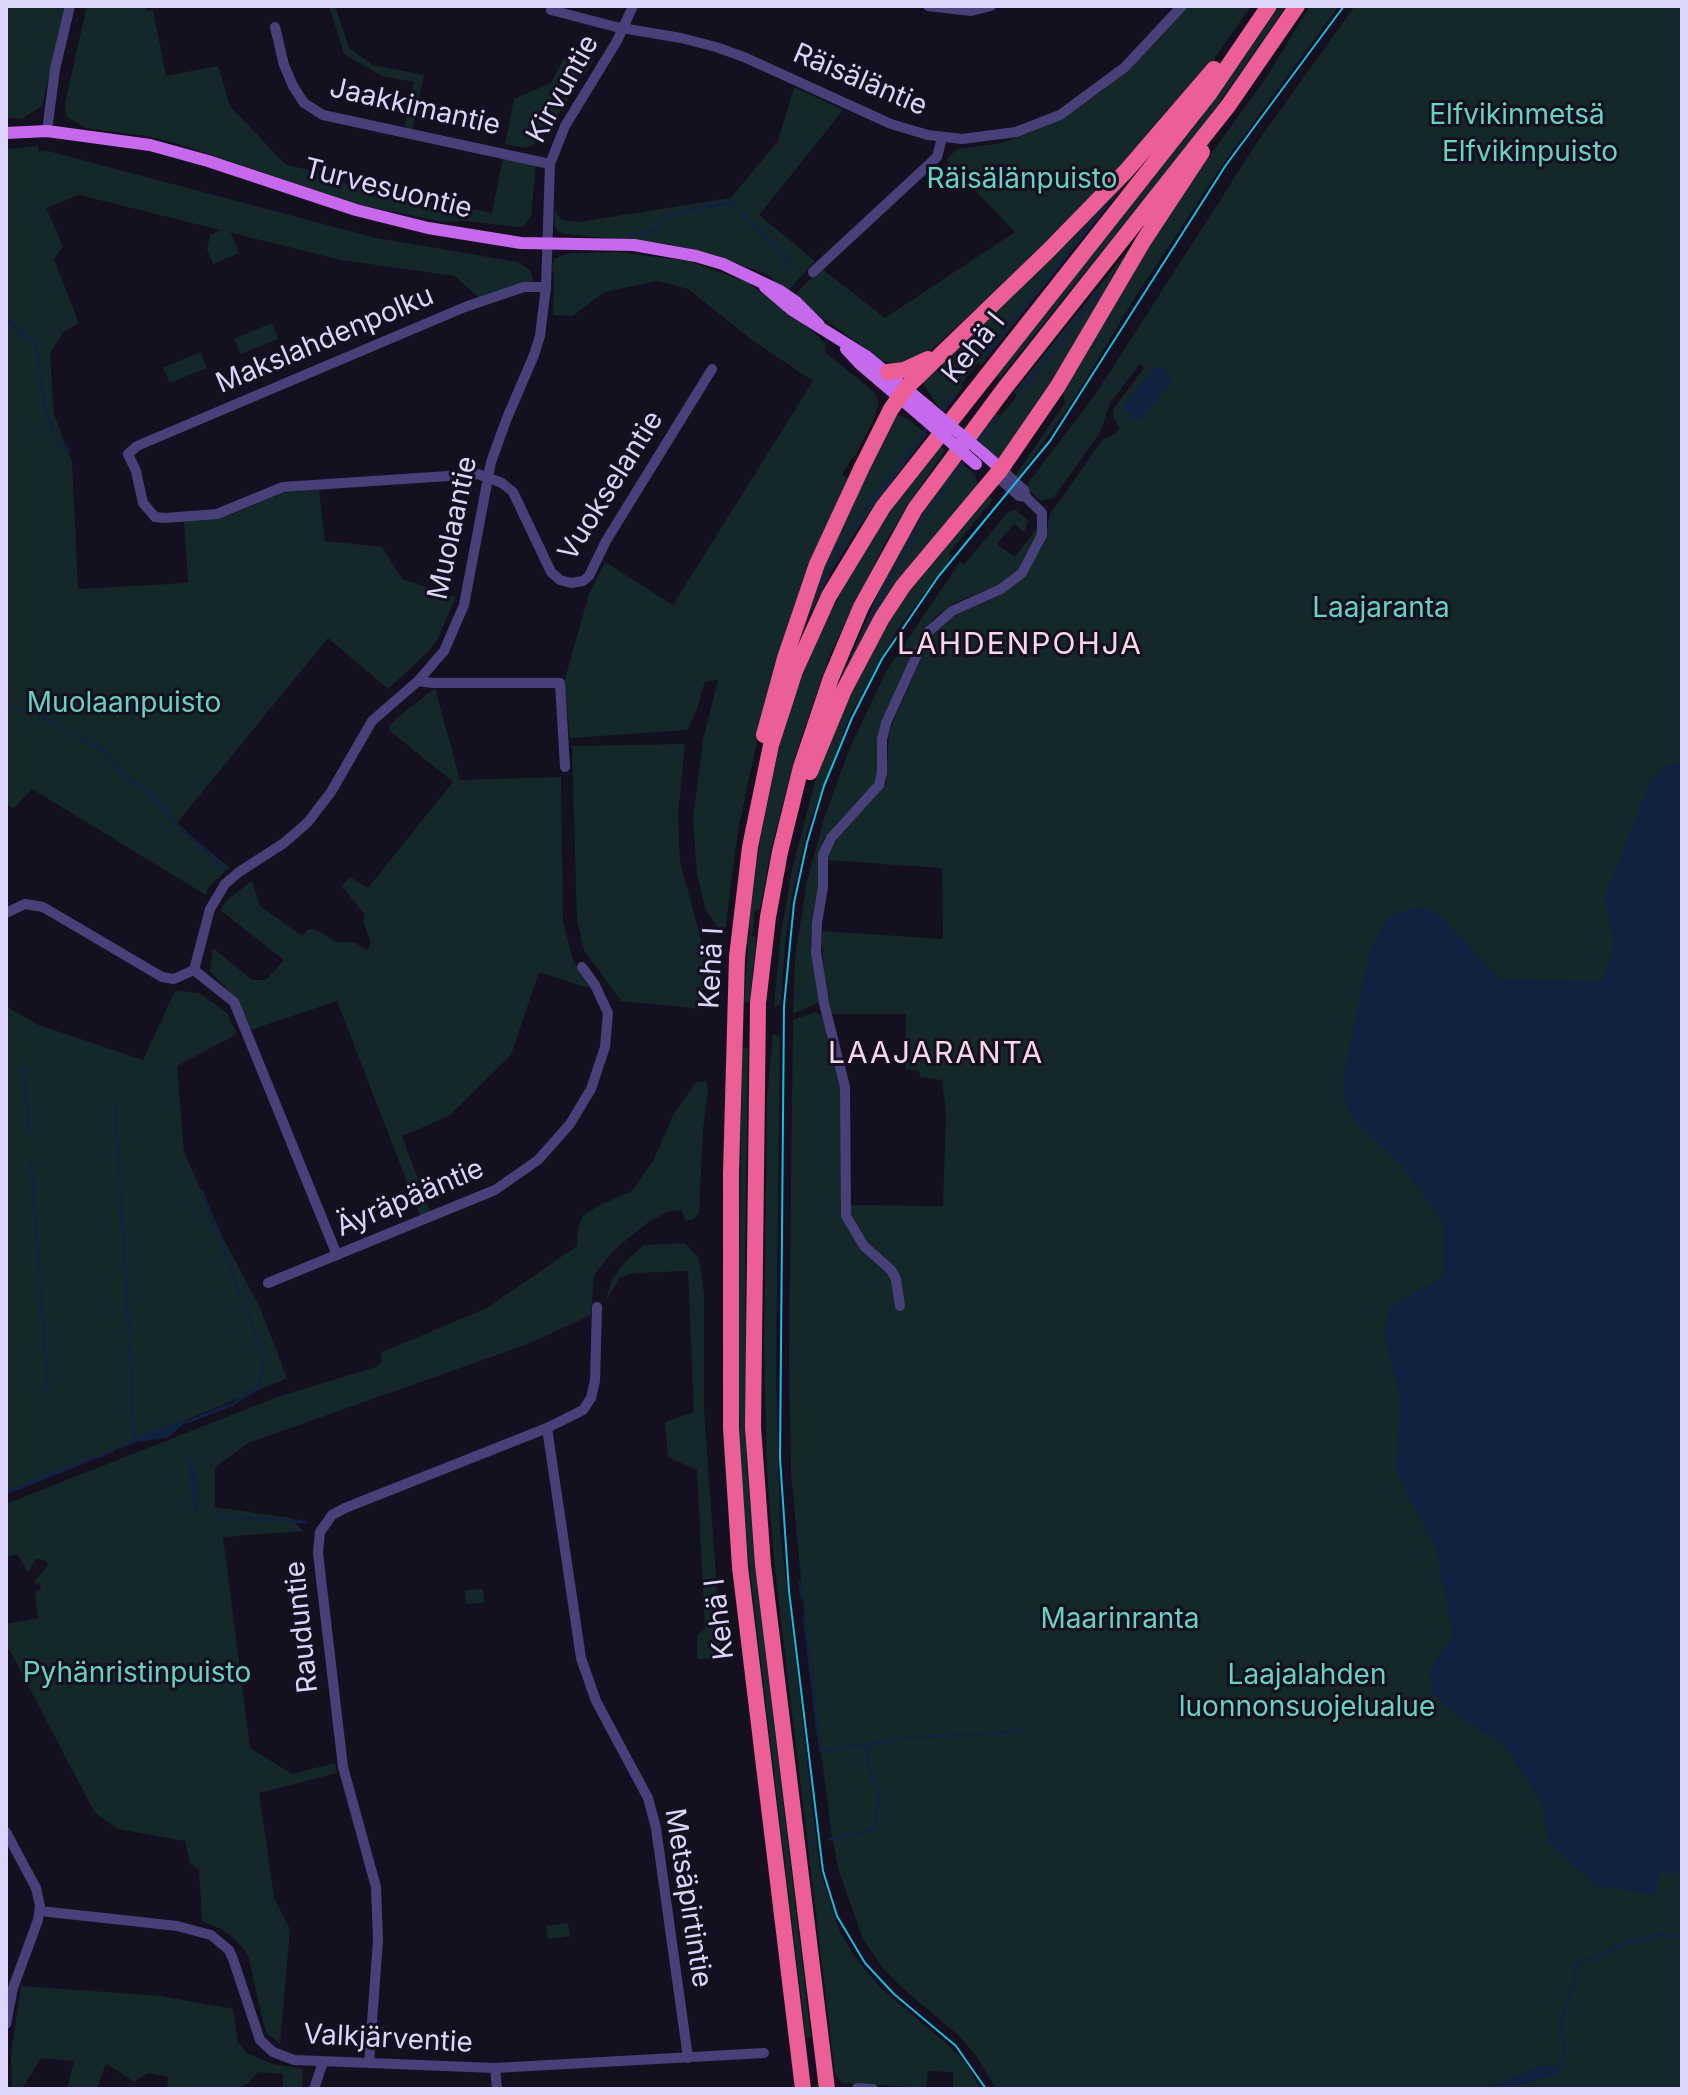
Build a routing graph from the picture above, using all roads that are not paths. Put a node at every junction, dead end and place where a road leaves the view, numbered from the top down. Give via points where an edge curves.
1 (70, 6) edge
2 (633, 6) edge
3 (928, 6) edge
4 (991, 6) edge
5 (1182, 6) edge
6 (1269, 6) edge
7 (1297, 6) edge
8 (551, 10) dead end
9 (275, 27) dead end
10 (624, 27) junction
11 (1252, 32) junction
12 (1228, 106) junction
13 (47, 131) junction
14 (6, 133) edge
15 (942, 138) junction
16 (550, 164) junction
17 (547, 245) junction
18 (813, 272) dead end
19 (546, 287) junction
20 (839, 340) junction
21 (943, 350) junction
22 (712, 369) dead end
23 (888, 372) junction
24 (902, 393) junction
25 (998, 472) junction
26 (488, 476) junction
27 (418, 681) junction
28 (565, 767) dead end
29 (757, 809) junction
30 (787, 819) junction
31 (6, 913) edge
32 (582, 967) dead end
33 (194, 970) junction
34 (337, 1255) junction
35 (268, 1283) dead end
36 (900, 1306) dead end
37 (597, 1307) dead end
38 (547, 1428) junction
39 (6, 1832) edge
40 (40, 1911) junction
41 (6, 2024) edge
42 (764, 2053) dead end
43 (688, 2058) junction
44 (323, 2062) junction
45 (369, 2063) junction
46 (495, 2068) junction
47 (857, 2088) edge
48 (314, 2089) edge
49 (497, 2089) edge
50 (803, 2089) edge
51 (827, 2089) edge
52 (873, 2089) edge

1 - 13 street
2 - 10 street, Kirvuntie
3 - 4 street via 971,11
5 - 15 street, Räisäläntie via 1125,67 1060,115 997,136
6 - 11 highway, Kehä I
7 - 12 highway, Kehä I
8 - 10 street, Räisäläntie
9 - 16 street, Jaakkimantie via 293,86 304,103 323,115
10 - 15 street, Räisäläntie via 744,57 891,124
10 - 16 street, Kirvuntie via 565,126
11 - 21 highway via 1127,170
11 - 29 highway, Kehä I via 1209,94 883,507 829,596 795,671
12 - 25 highway via 1058,386
12 - 30 highway, Kehä I via 995,399 915,509 861,607 831,678
13 - 14 main road, Turvesuontie
13 - 17 main road, Turvesuontie via 178,152 402,222
15 - 18 street via 937,157
16 - 17 street, Kirvuntie
17 - 19 street, Muolaantie
17 - 20 main road, Turvesuontie via 665,249 723,264 796,302
19 - 26 street, Muolaantie via 534,355
19 - 26 street, Makslahdenpolku via 524,287 465,307 128,454 143,503 155,517 165,518 225,513 283,487
20 - 23 main road, Turvesuontie
20 - 24 main road, Turvesuontie via 860,364
21 - 23 highway via 904,370
21 - 24 highway
22 - 26 street, Vuokselantie via 583,581 560,580 551,572 513,492
23 - 24 main road, Turvesuontie
24 - 25 main road, Turvesuontie, bridge
24 - 29 highway via 842,508 798,615 762,743
25 - 30 highway via 882,618
25 - 36 street via 1042,513 1042,535 1028,565 1001,589 952,611 927,633 886,723 879,785 831,838 823,855 816,952 845,1087 846,1216 856,1237 896,1279
26 - 27 street, Muolaantie via 464,605 444,651
27 - 28 street via 560,683
27 - 33 street, Muolaantie via 372,721 308,822 219,892
29 - 50 highway, Kehä I via 741,910 735,1002 730,1377 735,1514
30 - 51 highway, Kehä I via 758,1003 753,1375 758,1513
31 - 33 street via 25,904 43,907 162,977 174,979
32 - 34 street, Äyräpääntie via 605,1004 609,1028 597,1076 570,1124 538,1160 495,1190
33 - 34 street via 234,1002
34 - 35 street, Äyräpääntie
37 - 38 street, Rauduntie via 591,1398 577,1414
38 - 43 street, Metsäpirtintie via 581,1658 596,1701 648,1798 656,1828
38 - 45 street, Rauduntie via 345,1508 320,1532 318,1553 343,1767 376,1887 378,1940
39 - 40 street via 36,1888
40 - 41 street
40 - 44 street, Valkjärventie via 177,1926 211,1935 229,1950 254,2026 266,2046 294,2060
42 - 43 street, Valkjärventie
43 - 46 street, Valkjärventie
44 - 45 street, Valkjärventie
44 - 48 street
45 - 46 street, Valkjärventie
46 - 49 street
47 - 52 street

